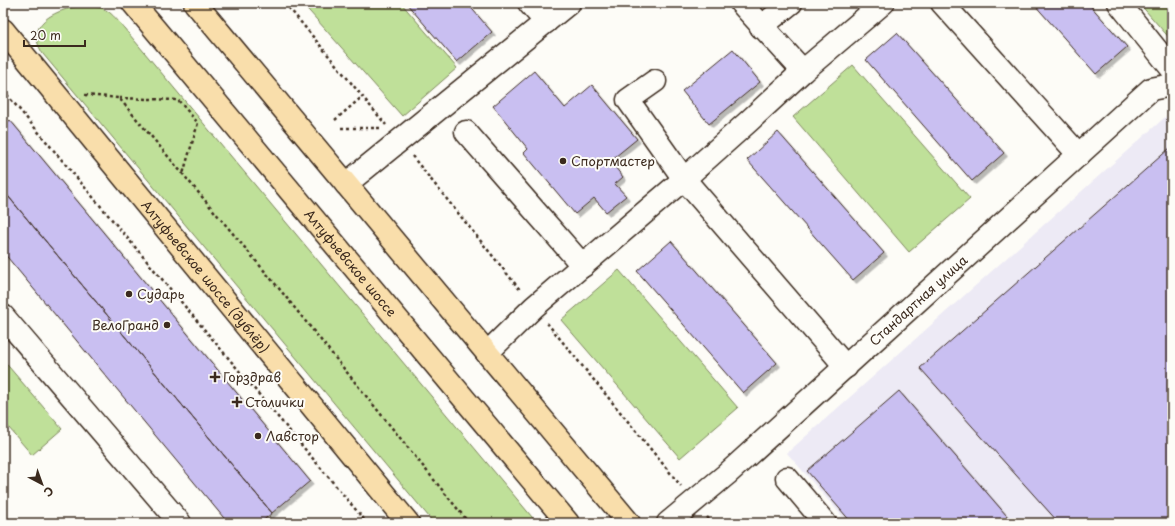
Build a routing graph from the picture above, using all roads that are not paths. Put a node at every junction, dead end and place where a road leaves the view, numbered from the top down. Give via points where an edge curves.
1 (132, 3) edge
2 (195, 3) edge
3 (529, 3) edge
4 (569, 3) edge
5 (741, 3) edge
6 (791, 3) edge
7 (882, 3) edge
8 (942, 3) edge
9 (1120, 3) edge
10 (546, 22) junction
11 (761, 27) junction
12 (6, 39) edge
13 (1172, 69) edge
14 (803, 71) junction
15 (655, 81) dead end
16 (1172, 85) edge
17 (466, 132) dead end
18 (1079, 155) junction
19 (684, 179) junction
20 (346, 184) junction
21 (583, 266) junction
22 (3, 316) edge
23 (487, 353) junction
24 (846, 367) junction
25 (787, 478) dead end
26 (180, 523) edge
27 (408, 523) edge
28 (568, 523) edge
29 (629, 523) edge
30 (668, 523) edge
31 (826, 523) edge

1 - 28 main road, Алтуфьевское шоссе
2 - 20 main road
3 - 10 street
4 - 10 street
5 - 11 street
6 - 11 street
7 - 14 street
8 - 18 street
9 - 13 street
10 - 20 street
11 - 14 street
12 - 27 main road, Алтуфьевское шоссе (дублёр) via 209,279
14 - 19 street
15 - 19 street via 628,100
16 - 18 street, Стандартная улица via 1151,89
17 - 21 street
18 - 24 street, Стандартная улица
19 - 21 street
19 - 24 street
20 - 23 main road
21 - 23 street via 534,307
22 - 26 street
23 - 29 main road
24 - 30 street, Стандартная улица via 728,474
25 - 31 street

